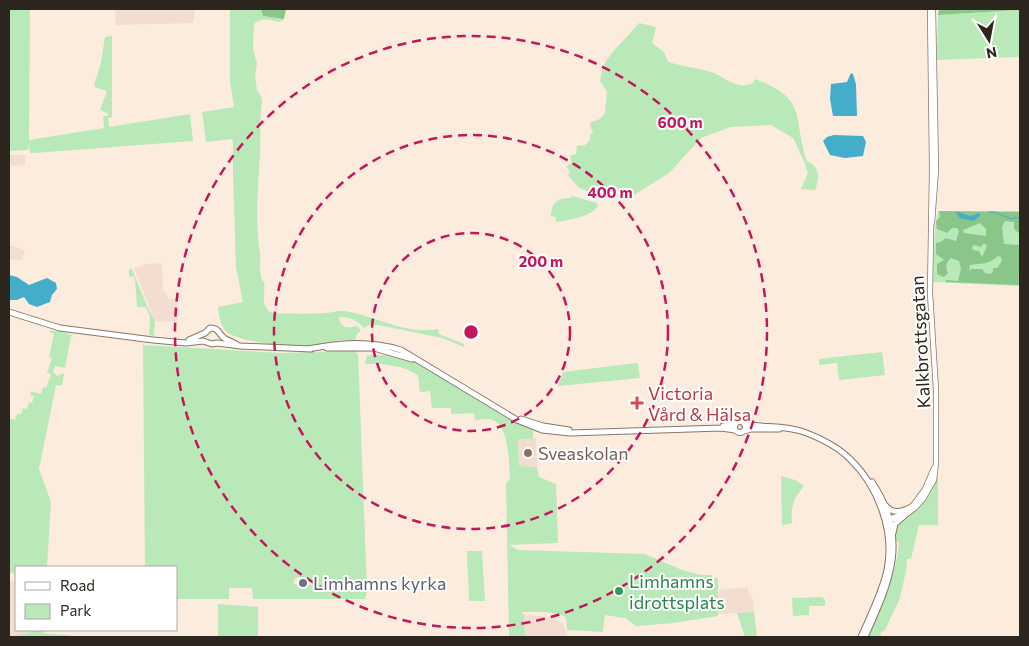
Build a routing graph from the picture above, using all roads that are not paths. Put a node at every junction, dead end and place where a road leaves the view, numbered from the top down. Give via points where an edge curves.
1 (932, 9) edge
2 (9, 312) edge
3 (205, 333) junction
4 (221, 334) junction
5 (207, 341) junction
6 (171, 342) junction
7 (217, 343) junction
8 (241, 346) junction
9 (744, 424) junction
10 (735, 427) junction
11 (744, 431) junction
12 (816, 437) junction
13 (937, 457) junction
14 (850, 458) junction
15 (883, 502) junction
16 (913, 506) junction
17 (904, 516) junction
18 (888, 520) junction
19 (894, 543) junction
20 (861, 637) edge
21 (865, 637) edge

1 - 13 street, Kalkbrottsgatan via 936,169 930,302
2 - 6 main road via 60,328
3 - 4 main road via 213,328
3 - 5 main road
3 - 6 main road
4 - 7 main road
4 - 8 main road
5 - 6 main road
5 - 7 main road
7 - 8 main road
8 - 10 main road via 308,349 374,343 401,350 502,411 543,426 583,432
9 - 10 main road via 740,422
9 - 11 main road
9 - 12 main road via 786,427
10 - 11 main road via 739,433
11 - 12 main road via 779,429
12 - 14 main road
13 - 16 street, Kalkbrottsgatan via 926,489
13 - 17 street, Kalkbrottsgatan via 930,490
14 - 15 main road via 870,478
14 - 18 main road via 870,483
15 - 16 main road via 895,512
15 - 18 main road
16 - 18 street, Kalkbrottsgatan
17 - 18 street, Kalkbrottsgatan
17 - 19 main road via 895,524
18 - 19 main road
18 - 20 main road via 888,569
19 - 21 main road via 890,575

